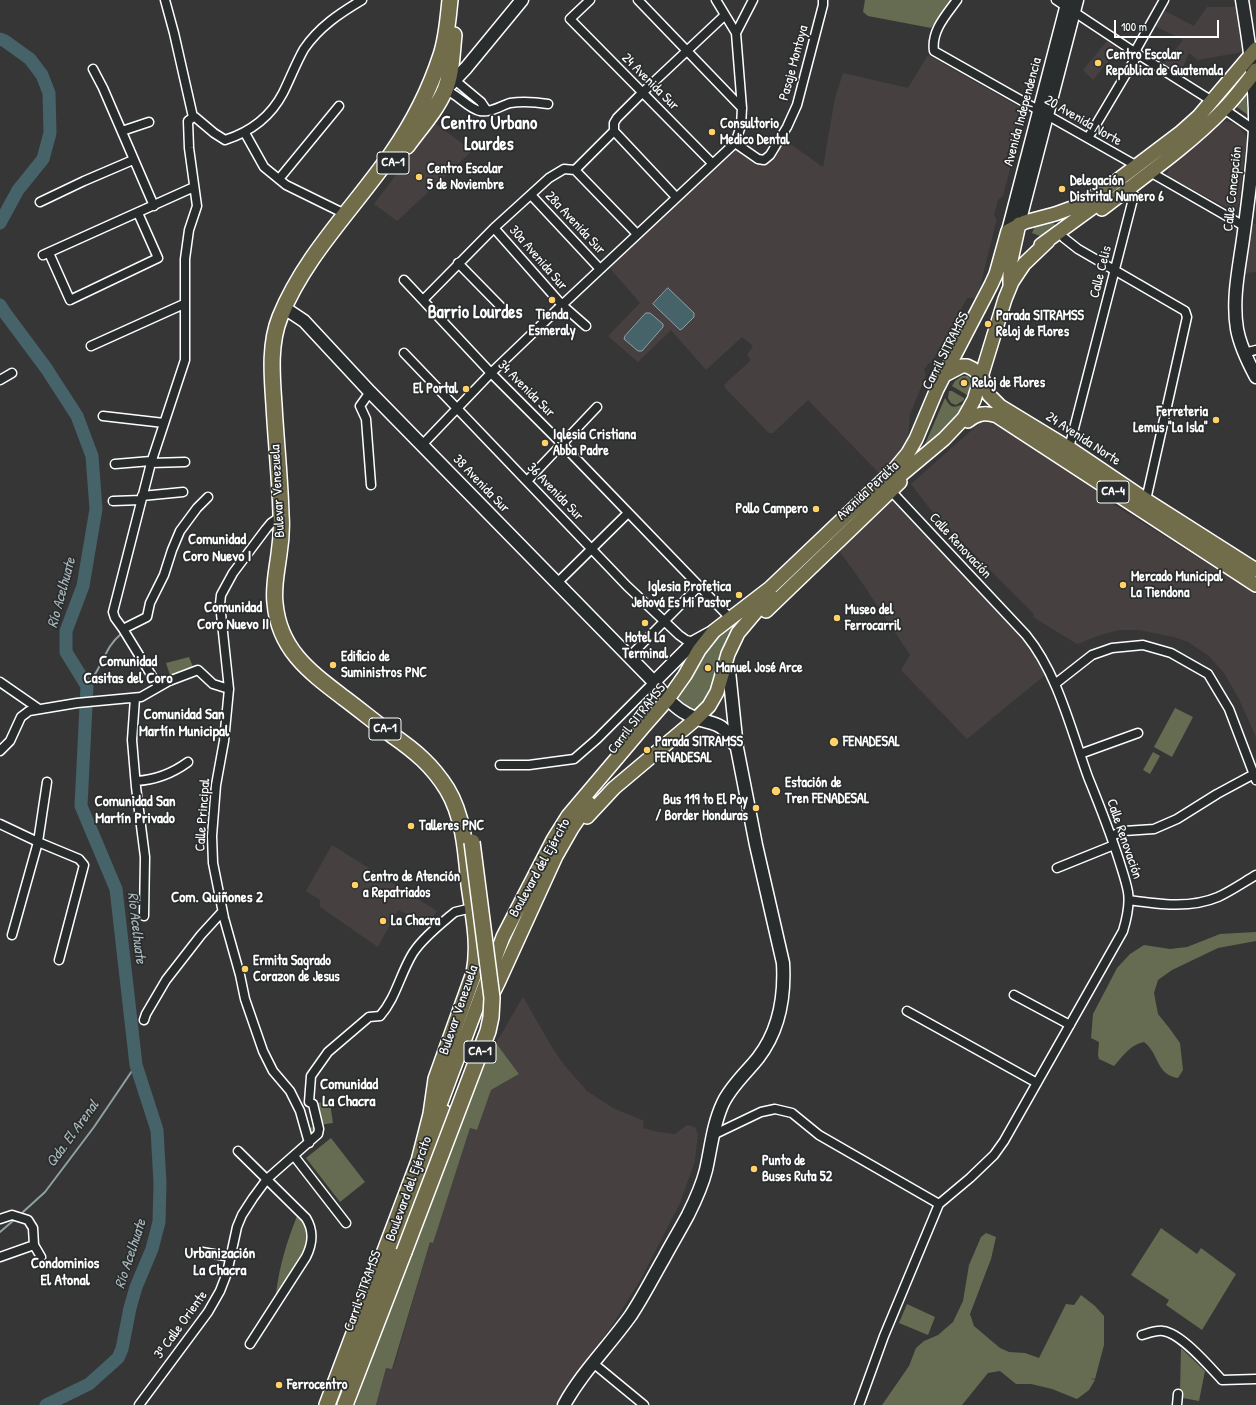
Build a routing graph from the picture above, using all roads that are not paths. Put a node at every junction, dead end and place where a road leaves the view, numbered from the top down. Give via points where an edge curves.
1 (165, 0) edge
2 (362, 0) edge
3 (450, 0) edge
4 (458, 0) edge
5 (522, 0) edge
6 (590, 0) edge
7 (638, 0) edge
8 (716, 0) edge
9 (753, 0) edge
10 (823, 0) edge
11 (957, 0) edge
12 (1077, 0) edge
13 (1164, 0) edge
14 (1242, 0) edge
15 (1066, 5) edge
16 (724, 16) junction
17 (736, 33) junction
18 (687, 50) junction
19 (1136, 53) junction
20 (1254, 61) edge
21 (93, 69) dead end
22 (432, 76) junction
23 (450, 82) junction
24 (642, 93) junction
25 (1212, 101) junction
26 (548, 104) dead end
27 (339, 106) dead end
28 (742, 108) junction
29 (1224, 109) junction
30 (487, 111) junction
31 (1043, 113) junction
32 (193, 117) junction
33 (149, 122) dead end
34 (1255, 130) edge
35 (122, 131) junction
36 (614, 131) junction
37 (245, 132) junction
38 (1088, 138) junction
39 (734, 143) junction
40 (133, 160) junction
41 (712, 162) junction
42 (1137, 166) junction
43 (575, 170) junction
44 (1150, 172) junction
45 (279, 179) junction
46 (194, 187) junction
47 (531, 195) junction
48 (1134, 195) dead end
49 (676, 198) junction
50 (40, 202) dead end
51 (154, 206) junction
52 (138, 213) junction
53 (345, 214) junction
54 (1020, 224) junction
55 (1244, 226) junction
56 (494, 228) junction
57 (1008, 230) junction
58 (637, 234) junction
59 (1064, 238) junction
60 (1048, 241) junction
61 (458, 263) junction
62 (600, 269) junction
63 (1010, 270) junction
64 (1115, 270) junction
65 (404, 280) dead end
66 (1010, 287) junction
67 (292, 291) junction
68 (423, 300) junction
69 (184, 304) junction
70 (1009, 304) junction
71 (562, 305) junction
72 (288, 310) junction
73 (507, 314) dead end
74 (277, 326) junction
75 (586, 326) dead end
76 (91, 346) dead end
77 (1250, 351) edge
78 (404, 353) dead end
79 (12, 373) dead end
80 (491, 373) junction
81 (948, 373) junction
82 (1256, 377) edge
83 (0, 380) edge
84 (983, 380) junction
85 (370, 392) junction
86 (597, 408) dead end
87 (457, 409) junction
88 (103, 416) dead end
89 (968, 421) junction
90 (164, 423) junction
91 (562, 444) junction
92 (422, 445) junction
93 (1069, 448) junction
94 (151, 462) junction
95 (185, 462) dead end
96 (115, 464) dead end
97 (526, 481) junction
98 (371, 485) dead end
99 (889, 489) junction
100 (183, 492) dead end
101 (208, 497) dead end
102 (142, 498) junction
103 (1146, 500) junction
104 (113, 501) dead end
105 (628, 513) junction
106 (281, 516) junction
107 (592, 549) junction
108 (1256, 570) edge
109 (557, 583) junction
110 (1256, 585) edge
111 (699, 586) junction
112 (770, 595) junction
113 (730, 618) junction
114 (664, 621) junction
115 (123, 629) junction
116 (714, 631) junction
117 (694, 642) junction
118 (629, 657) junction
119 (729, 671) junction
120 (0, 682) edge
121 (654, 682) junction
122 (1055, 684) junction
123 (158, 686) junction
124 (229, 690) junction
125 (135, 698) junction
126 (671, 701) junction
127 (39, 709) junction
128 (699, 719) junction
129 (1138, 733) dead end
130 (736, 748) junction
131 (0, 751) edge
132 (1080, 754) junction
133 (188, 762) dead end
134 (500, 765) dead end
135 (1255, 777) edge
136 (136, 781) junction
137 (47, 782) dead end
138 (0, 824) edge
139 (1111, 836) junction
140 (38, 842) junction
141 (472, 842) joint
142 (1114, 846) junction
143 (556, 856) junction
144 (1057, 868) dead end
145 (1256, 875) edge
146 (1128, 900) junction
147 (472, 908) junction
148 (222, 912) junction
149 (144, 916) dead end
150 (12, 935) dead end
151 (59, 960) dead end
152 (1014, 995) dead end
153 (907, 1012) dead end
154 (144, 1020) dead end
155 (1070, 1025) junction
156 (1037, 1084) junction
157 (713, 1135) junction
158 (309, 1143) junction
159 (238, 1151) dead end
160 (294, 1156) junction
161 (419, 1161) junction
162 (267, 1179) junction
163 (939, 1204) junction
164 (0, 1219) edge
165 (346, 1223) dead end
166 (34, 1245) junction
167 (202, 1252) dead end
168 (0, 1257) edge
169 (41, 1257) dead end
170 (231, 1257) junction
171 (398, 1266) junction
172 (1142, 1335) dead end
173 (250, 1344) dead end
174 (593, 1363) junction
175 (1256, 1379) edge
176 (1178, 1394) dead end
177 (139, 1405) edge
178 (327, 1405) edge
179 (338, 1405) edge
180 (345, 1405) edge
181 (350, 1405) edge
182 (564, 1405) edge
183 (644, 1405) edge
184 (858, 1405) edge
185 (1177, 1405) edge

1 - 32 street
2 - 37 street via 344,10 321,29 305,48 275,105 263,119
3 - 22 highway, Bulevar Venezuela / CA-1 via 445,40
4 - 23 highway, Bulevar Venezuela / CA-1
5 - 23 street
6 - 24 street, 24 Avenida Sur via 570,19
7 - 18 street
8 - 16 street
9 - 17 street
10 - 39 street, Pasaje Montoya via 797,105 770,155 764,160 759,160
11 - 31 street, 20 Avenida Norte via 938,26 933,44 934,51
12 - 15 street, Avenida Independencia
13 - 19 street
14 - 20 street, Calle Concepción
15 - 19 street
15 - 31 street, Avenida Independencia
16 - 17 street
16 - 18 street
17 - 28 street
18 - 24 street
18 - 28 street
19 - 25 street
19 - 38 street
20 - 25 main road
20 - 29 main road
20 - 34 street, Calle Concepción
20 - 60 main road, Carril SITRAMSS via 1195,130
21 - 35 street
22 - 23 highway via 438,89
22 - 53 highway, Bulevar Venezuela / CA-1 via 409,127
23 - 30 street via 478,99
23 - 30 street via 452,92 472,108
23 - 72 highway, Bulevar Venezuela / CA-1 via 427,120 340,233
24 - 36 street via 617,118
24 - 41 street, 24 Avenida Sur
25 - 42 main road via 1189,125
26 - 30 street via 521,102
27 - 45 street
28 - 39 street via 741,126
29 - 34 street
29 - 44 main road
31 - 38 street, 20 Avenida Norte
31 - 54 street, Avenida Independencia
31 - 57 street, Avenida Independencia
32 - 37 street via 225,140
32 - 46 street via 188,121
33 - 35 street
34 - 55 street, Calle Concepción
35 - 40 street
36 - 43 street
36 - 49 street
37 - 45 street via 264,167
38 - 42 street, 20 Avenida Norte
39 - 41 street
40 - 50 street
40 - 51 street
41 - 49 street
42 - 54 main road via 1100,194 1077,206
43 - 47 street via 564,169 551,176
43 - 58 street
44 - 55 street
44 - 59 main road
45 - 53 street via 286,186
46 - 51 street
46 - 69 street via 197,206 189,229 185,254
47 - 56 street
47 - 62 street, 28a Avenida Sur
48 - 64 street, Calle Celis
49 - 58 street
51 - 52 street
52 - 52 street via 46,254 70,300 158,258
53 - 67 highway, Bulevar Venezuela / CA-1 via 312,258
54 - 57 main road
54 - 63 main road, Avenida Peralta
55 - 77 street, Calle Concepción via 1236,286 1236,313 1241,346
56 - 61 street
56 - 71 street, 30a Avenida Sur
57 - 81 main road, Avenida Peralta via 993,280
58 - 62 street
59 - 64 street
59 - 70 main road via 1032,265 1020,280
60 - 63 main road, Carril SITRAMSS via 1022,257
60 - 66 main road, Carril SITRAMSS via 1024,264
61 - 68 street
61 - 73 street
62 - 71 street
63 - 66 main road, Avenida Peralta
63 - 81 main road, Carril SITRAMSS via 1004,276
64 - 93 street, Calle Celis
64 - 103 street via 1185,311 1187,317
65 - 68 street, 34 Avenida Sur
66 - 70 main road, Avenida Peralta
66 - 84 main road, Carril SITRAMSS
67 - 72 highway
67 - 74 highway, Bulevar Venezuela / CA-1
68 - 80 street, 34 Avenida Sur
69 - 76 street
69 - 90 street via 185,360
70 - 84 main road, Avenida Peralta
71 - 75 street, 30a Avenida Sur
71 - 80 street
72 - 74 highway
72 - 85 street, 38 Avenida Sur via 304,321
72 - 141 highway, Bulevar Venezuela / CA-1 via 281,339 278,373 288,524 281,595 288,629 310,662 415,743 438,765 452,782 462,804
74 - 106 highway, Bulevar Venezuela / CA-1 via 272,377
77 - 82 street, Calle Concepción
78 - 87 street, 36 Avenida Sur
79 - 83 street
80 - 87 street
80 - 91 street, 34 Avenida Sur
81 - 84 main road, 24 Avenida Norte via 967,366
81 - 99 main road, Carril SITRAMSS via 919,446
81 - 113 main road, Avenida Peralta via 931,401 916,439 894,470 770,588
84 - 89 main road, Avenida Peralta via 978,406
84 - 93 main road, 24 Avenida Norte / CA-4 via 990,395 1000,406
84 - 99 main road, Carril SITRAMSS via 957,427
85 - 92 street, 38 Avenida Sur
85 - 98 street via 360,406 366,419
86 - 91 street
87 - 92 street
87 - 97 street, 36 Avenida Sur
88 - 90 street
89 - 99 main road, Avenida Peralta
89 - 110 main road, 24 Avenida Norte / CA-4 via 978,414 997,416
90 - 94 street
91 - 97 street
91 - 105 street, 34 Avenida Sur
92 - 109 street, 38 Avenida Sur
93 - 103 main road, 24 Avenida Norte / CA-4
94 - 95 street
94 - 96 street
94 - 102 street
97 - 107 street, 36 Avenida Sur
99 - 112 main road, Carril SITRAMSS
99 - 119 main road, Avenida Peralta via 750,626 735,651
99 - 122 street, Calle Renovación via 1026,635
100 - 102 street
101 - 115 street via 180,530 164,575 150,603 147,617
102 - 104 street
102 - 115 street via 113,610 114,617
103 - 108 main road, 24 Avenida Norte / CA-4
105 - 107 street
105 - 111 street, 34 Avenida Sur
106 - 124 street, Calle Principal via 266,529 233,573 221,595 220,611
106 - 147 highway, Bulevar Venezuela / CA-1 via 281,544 274,597 285,640 312,673 410,747 437,774 448,792 460,822
107 - 109 street
107 - 114 street, 36 Avenida Sur
109 - 118 street, 38 Avenida Sur
111 - 113 street, 34 Avenida Sur
111 - 114 street
112 - 126 main road, Carril SITRAMSS via 716,636
112 - 128 main road, Carril SITRAMSS via 738,633 728,654 714,699
113 - 116 main road, Avenida Peralta
114 - 117 street, 36 Avenida Sur via 686,640
114 - 118 street
115 - 123 street
116 - 117 street, Avenida Peralta
116 - 126 main road, Avenida Peralta via 703,644
117 - 121 street, Avenida Peralta
118 - 121 street, 38 Avenida Sur
119 - 128 main road, Avenida Peralta via 716,706 708,716
119 - 130 street
120 - 127 street
121 - 126 street
121 - 134 street via 574,759 529,765
122 - 132 street, Calle Renovación
122 - 135 street via 1092,655 1112,648 1143,645 1171,653 1208,674 1229,709
123 - 124 street via 198,670 213,684
123 - 125 street via 142,697
124 - 148 street, Calle Principal via 212,836 213,863
125 - 127 street
125 - 136 street via 132,740
126 - 128 street via 681,711
126 - 143 main road, Carril SITRAMSS via 589,803
126 - 161 main road, Boulevard del Ejército via 645,725 568,816 546,852 503,937
127 - 131 street via 29,711 21,717 10,741
128 - 130 street via 721,726
128 - 143 main road, Carril SITRAMSS via 614,788 584,820
129 - 132 street
130 - 157 street via 783,964 783,989 772,1034 759,1056 729,1092 719,1111
132 - 139 street, Calle Renovación
133 - 136 street via 178,770 149,780
135 - 139 street via 1217,794 1177,819 1160,826
136 - 149 street via 145,857
137 - 140 street
138 - 140 street
139 - 142 street, Calle Renovación
140 - 150 street
140 - 151 street via 79,859 84,865
141 - 171 highway, Boulevard del Ejército / CA-1, bridge via 492,998 491,1017 488,1031
142 - 144 street
142 - 146 street, Calle Renovación via 1126,884
143 - 179 main road, Carril SITRAMSS via 476,1026
145 - 146 street via 1219,896 1198,903 1159,905
146 - 155 street, Calle Renovación via 1128,914 1123,931
147 - 158 street, 3ª Calle Oriente via 450,916 419,945 391,1002 380,1016 369,1017 328,1052 311,1076 309,1102 313,1104 319,1128 317,1136
147 - 161 highway, Bulevar Venezuela / CA-1 via 476,935 474,973 436,1079 432,1114
148 - 154 street via 166,980
148 - 158 street, Calle Principal via 245,999 263,1051 273,1071 290,1091 300,1111
152 - 155 street
153 - 156 street
155 - 156 street, Calle Renovación
156 - 163 street, Calle Renovación via 994,1155
157 - 163 street via 761,1112 774,1109 792,1113 819,1136
157 - 174 street via 705,1172 688,1215 630,1316
158 - 160 street, 3ª Calle Oriente
159 - 162 street
160 - 162 street, 3ª Calle Oriente
160 - 165 street
161 - 178 highway, Boulevard del Ejército / CA-1
162 - 170 street, 3ª Calle Oriente via 241,1218
162 - 173 street via 306,1218 312,1229 312,1240 306,1257
163 - 184 street
164 - 166 street via 12,1215 28,1220 33,1228
166 - 168 street
166 - 169 street
167 - 170 street
170 - 177 street, 3ª Calle Oriente via 225,1281 212,1306
171 - 180 highway, Boulevard del Ejército / CA-1
171 - 181 main road, Boulevard del Ejército via 392,1290
172 - 175 street via 1164,1331 1172,1334 1195,1351 1222,1380
174 - 182 street
174 - 183 street
176 - 185 street

